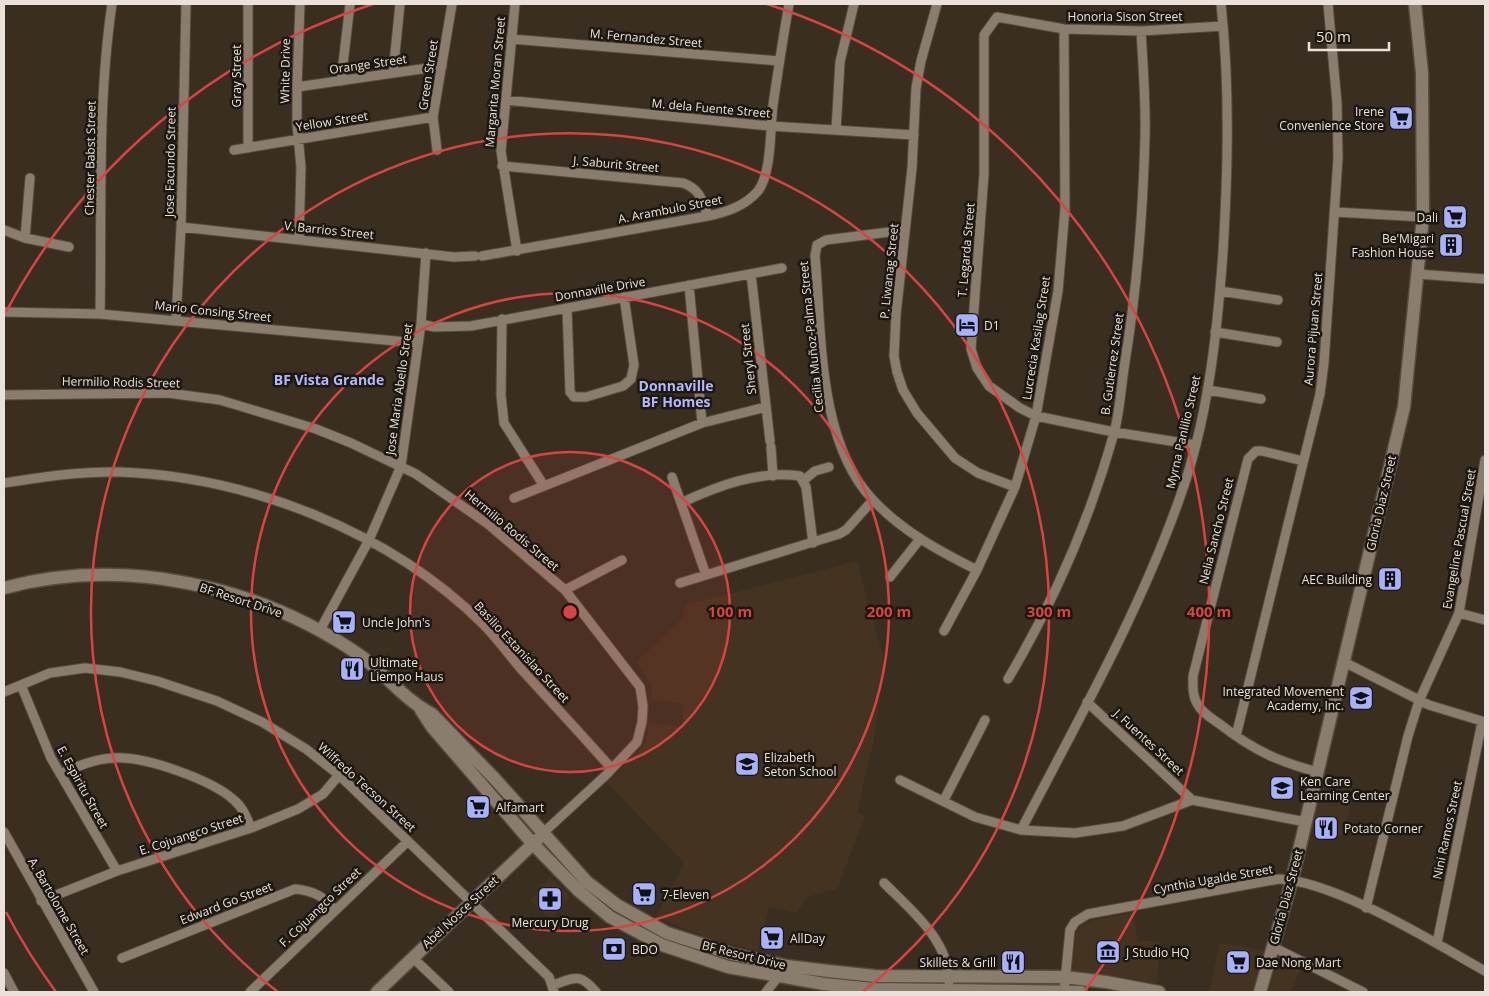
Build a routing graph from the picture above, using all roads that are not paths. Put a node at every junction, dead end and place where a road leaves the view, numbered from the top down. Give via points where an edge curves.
1 (112, 4) edge
2 (186, 4) edge
3 (248, 4) edge
4 (300, 4) edge
5 (350, 4) edge
6 (400, 4) edge
7 (452, 4) edge
8 (515, 4) edge
9 (789, 4) edge
10 (854, 4) edge
11 (937, 4) edge
12 (1221, 4) edge
13 (1328, 4) edge
14 (1415, 4) edge
15 (997, 18) joint
16 (1223, 26) junction
17 (1064, 29) junction
18 (1141, 31) junction
19 (512, 39) junction
20 (779, 61) junction
21 (442, 66) junction
22 (393, 73) junction
23 (340, 81) junction
24 (297, 87) junction
25 (506, 100) junction
26 (434, 117) junction
27 (770, 126) junction
28 (836, 130) junction
29 (914, 136) junction
30 (298, 139) junction
31 (248, 148) junction
32 (234, 150) dead end
33 (437, 150) dead end
34 (502, 166) junction
35 (30, 178) dead end
36 (1335, 212) junction
37 (708, 216) junction
38 (1423, 217) junction
39 (181, 227) junction
40 (4, 230) edge
41 (905, 230) junction
42 (25, 238) junction
43 (299, 239) junction
44 (69, 247) dead end
45 (517, 251) junction
46 (426, 253) junction
47 (478, 256) joint
48 (782, 268) dead end
49 (751, 274) junction
50 (1417, 274) junction
51 (1485, 279) edge
52 (688, 285) junction
53 (1220, 291) junction
54 (624, 297) junction
55 (1278, 300) dead end
56 (567, 308) junction
57 (4, 312) edge
58 (100, 314) junction
59 (502, 319) junction
60 (176, 320) junction
61 (421, 324) junction
62 (1216, 332) junction
63 (1277, 342) dead end
64 (418, 343) junction
65 (1208, 390) junction
66 (4, 395) edge
67 (1261, 399) dead end
68 (766, 407) junction
69 (1036, 416) junction
70 (702, 423) junction
71 (1114, 432) junction
72 (1196, 445) junction
73 (1485, 460) edge
74 (1303, 461) junction
75 (401, 466) junction
76 (829, 467) dead end
77 (773, 476) junction
78 (672, 477) dead end
79 (804, 480) junction
80 (4, 483) edge
81 (544, 486) junction
82 (1014, 487) junction
83 (514, 498) dead end
84 (873, 500) junction
85 (681, 503) junction
86 (920, 539) junction
87 (369, 540) junction
88 (813, 543) junction
89 (622, 560) dead end
90 (977, 570) junction
91 (706, 575) junction
92 (890, 577) dead end
93 (680, 583) dead end
94 (4, 588) edge
95 (565, 590) junction
96 (1459, 613) junction
97 (1485, 620) edge
98 (320, 630) junction
99 (944, 631) dead end
100 (1344, 662) junction
101 (1008, 679) dead end
102 (21, 685) junction
103 (4, 692) edge
104 (1419, 701) junction
105 (1088, 702) junction
106 (420, 708) junction
107 (985, 720) dead end
108 (1484, 722) edge
109 (1236, 736) junction
110 (611, 768) junction
111 (1318, 772) junction
112 (60, 774) junction
113 (339, 775) junction
114 (900, 780) dead end
115 (944, 800) junction
116 (1192, 800) junction
117 (1306, 822) junction
118 (251, 828) junction
119 (1021, 830) junction
120 (4, 832) edge
121 (544, 832) junction
122 (408, 841) junction
123 (533, 844) junction
124 (117, 871) junction
125 (1292, 880) junction
126 (884, 883) dead end
127 (41, 901) junction
128 (471, 902) junction
129 (1366, 908) junction
130 (335, 910) junction
131 (1437, 944) junction
132 (1273, 947) junction
133 (122, 958) dead end
134 (412, 958) junction
135 (787, 966) junction
136 (1485, 971) edge
137 (4, 973) edge
138 (1064, 977) junction
139 (778, 978) junction
140 (873, 986) edge
141 (949, 987) edge
142 (553, 989) edge
143 (1064, 991) edge
144 (14, 992) edge
145 (94, 992) edge
146 (250, 992) edge
147 (377, 992) edge
148 (449, 992) edge
149 (596, 992) edge
150 (766, 992) edge
151 (1081, 992) edge
152 (1158, 992) edge
153 (1260, 992) edge
154 (1363, 992) edge

1 - 58 street, Chester Babst Street via 104,92
2 - 39 street, Jose Facundo Street
3 - 31 street, Gray Street
4 - 24 street, White Drive
5 - 23 street
6 - 22 street
7 - 21 street, Green Street
8 - 19 street, Margarita Moran Street
9 - 20 street, A. Arambulo Street
10 - 28 street via 840,62
11 - 29 street, P. Liwanag Street via 919,70
12 - 16 street, Myrna Panlilio Street
13 - 36 street, Aurora Pijuan Street via 1337,103
14 - 38 main road, Gloria Diaz Street via 1422,73
15 - 17 street, Honoria Sison Street
15 - 69 street, T. Legarda Street via 984,34 984,174 971,349 977,368 989,386
16 - 18 street, Honoria Sison Street
16 - 53 street, Myrna Panlilio Street via 1228,125
17 - 18 street, Honoria Sison Street
17 - 69 street, Lucrecia Kasilag Street via 1064,218 1058,291
18 - 71 street, B. Gutierrez Street via 1145,136 1139,248
19 - 20 street, M. Fernandez Street
19 - 25 street, Margarita Moran Street
20 - 27 street, A. Arambulo Street
21 - 22 street, Orange Street
21 - 26 street, Green Street
22 - 23 street, Orange Street
23 - 24 street, Orange Street
24 - 30 street, White Drive
25 - 27 street, M. dela Fuente Street
25 - 34 street, Margarita Moran Street via 501,136
26 - 30 street, Yellow Street
26 - 33 street, Green Street
27 - 28 street, M. dela Fuente Street
27 - 37 street, A. Arambulo Street via 766,170 759,189 744,204
28 - 29 street, M. dela Fuente Street
29 - 41 street, P. Liwanag Street
30 - 31 street, Yellow Street
30 - 43 street, White Drive via 301,167
31 - 32 street, Yellow Street
34 - 37 street, J. Saburit Street via 683,183 700,195
34 - 45 street, Margarita Moran Street
35 - 42 street
36 - 38 street
36 - 74 street, Aurora Pijuan Street via 1324,363 1320,394
37 - 45 street, A. Arambulo Street
38 - 50 main road, Gloria Diaz Street
39 - 43 street, V. Barrios Street
39 - 60 street, Jose Facundo Street
40 - 42 street
41 - 82 street, P. Liwanag Street via 894,356 904,390 922,420 954,458 978,474
41 - 84 street, Cecilia Muñoz-Palma Street via 826,240 817,245 816,251 826,387 832,420 852,472
42 - 44 street
43 - 46 street, V. Barrios Street
45 - 47 street, A. Arambulo Street
46 - 47 street, V. Barrios Street
46 - 61 street, Jose Maria Abello Street
48 - 49 street, Donnaville Drive
49 - 52 street, Donnaville Drive
49 - 68 street, Sheryl Street
50 - 51 street
50 - 100 main road, Gloria Diaz Street via 1404,407
52 - 54 street, Donnaville Drive
52 - 70 street
53 - 55 street
53 - 62 street, Myrna Panlilio Street
54 - 56 street, Donnaville Drive
54 - 56 street via 634,366 631,379 622,386 586,397 574,397 570,392
56 - 59 street, Donnaville Drive
57 - 58 street, Mario Consing Street
58 - 60 street, Mario Consing Street
59 - 61 street, Donnaville Drive via 471,326
59 - 81 street via 504,423
60 - 64 street, Mario Consing Street
61 - 64 street, Jose Maria Abello Street
62 - 63 street
62 - 65 street, Myrna Panlilio Street
64 - 75 street, Jose Maria Abello Street
65 - 67 street
65 - 72 street, Myrna Panlilio Street
66 - 75 street, Hermilio Rodis Street via 168,393 220,400 316,429
68 - 70 street
68 - 77 street, Sheryl Street
69 - 71 street, T. Legarda Street
69 - 82 street, Lucrecia Kasilag Street
70 - 81 street
71 - 72 street, T. Legarda Street
71 - 101 street, B. Gutierrez Street via 1060,579 1038,629
72 - 105 street, Myrna Panlilio Street via 1180,499 1152,569
73 - 96 street, Evangeline Pascual Street
74 - 109 street, Aurora Pijuan Street
74 - 109 street, Nelia Sancho Street via 1262,451 1248,459 1193,676 1194,697 1203,712
75 - 87 street, Jose Maria Abello Street
75 - 95 street, Hermilio Rodis Street via 488,524
76 - 79 street via 815,471
77 - 79 street via 800,476
77 - 85 street via 715,487
78 - 85 street
79 - 88 street
80 - 87 street, Basilio Estanislao Street via 65,473 121,472 183,479 280,502
81 - 83 street
82 - 90 street, Lucrecia Kasilag Street
84 - 86 street, Cecilia Muñoz-Palma Street
84 - 88 street via 846,530
85 - 91 street
86 - 90 street, Cecilia Muñoz-Palma Street
86 - 92 street
87 - 98 street, Jose Maria Abello Street
87 - 110 street, Basilio Estanislao Street via 446,592 483,624
88 - 91 street
89 - 95 street
90 - 99 street, Lucrecia Kasilag Street
91 - 93 street
94 - 98 main road, BF Resort Drive via 69,576 168,579 214,589 266,606
95 - 110 street, Hermilio Rodis Street via 640,687 644,706 637,742
96 - 97 street
96 - 104 street, Evangeline Pascual Street
98 - 106 main road, BF Resort Drive via 394,682
100 - 104 street
100 - 111 main road, Gloria Diaz Street
102 - 103 street, Wilfredo Tecson Street
102 - 112 street, E. Espiritu Street
102 - 113 street, Wilfredo Tecson Street via 50,673 85,668 157,681 217,701 262,722 306,749
104 - 108 street
104 - 129 street, Evangeline Pascual Street
105 - 116 street, J. Fuentes Street
105 - 119 street, Myrna Panlilio Street
106 - 121 main road, BF Resort Drive via 440,722
106 - 123 main road, BF Resort Drive via 425,720
107 - 115 street
108 - 131 street, Nini Ramos Street
109 - 111 street, Nelia Sancho Street via 1283,763
110 - 121 street, Hermilio Rodis Street
111 - 117 main road, Gloria Diaz Street
112 - 118 street via 90,760 116,757 148,762 178,771 222,792 236,802
112 - 124 street, E. Espiritu Street
113 - 118 street, E. Cojuangco Street via 323,794 298,809
113 - 122 street, Wilfredo Tecson Street
114 - 115 street
115 - 119 street via 975,817
116 - 117 street
116 - 119 street via 1123,826 1075,833
117 - 125 main road, Gloria Diaz Street
118 - 124 street, E. Cojuangco Street
120 - 127 street, A. Bartolome Street
121 - 123 main road, Abel Nosce Street
121 - 135 main road, BF Resort Drive via 587,882 617,906 654,928 732,954
122 - 128 street, Wilfredo Tecson Street
122 - 130 street, F. Cojuangco Street
123 - 128 main road, Abel Nosce Street
123 - 139 main road, BF Resort Drive via 610,917 662,945 703,960
124 - 127 street, E. Cojuangco Street
125 - 129 street, Cynthia Ugalde Street via 1326,890
125 - 132 main road, Gloria Diaz Street
125 - 138 street, Cynthia Ugalde Street via 1267,881 1088,914 1074,922 1070,930
126 - 141 street via 928,928 938,943
127 - 145 street, A. Bartolome Street
128 - 134 main road, Abel Nosce Street
128 - 142 street via 549,977
129 - 131 street, Cynthia Ugalde Street
130 - 133 street, Edward Go Street via 325,898 313,891 295,889
130 - 146 street, F. Cojuangco Street
131 - 136 street, Cynthia Ugalde Street
132 - 153 main road, Gloria Diaz Street
132 - 154 street
134 - 147 main road, Abel Nosce Street
134 - 148 street
135 - 139 street
135 - 140 main road, BF Resort Drive
137 - 144 street
138 - 141 main road, BF Resort Drive
138 - 143 street, Cynthia Ugalde Street
138 - 152 main road, BF Resort Drive
139 - 140 main road, BF Resort Drive
139 - 150 street
140 - 141 main road, BF Resort Drive
141 - 143 main road, BF Resort Drive
142 - 149 street via 576,978 585,980
143 - 151 main road, BF Resort Drive

